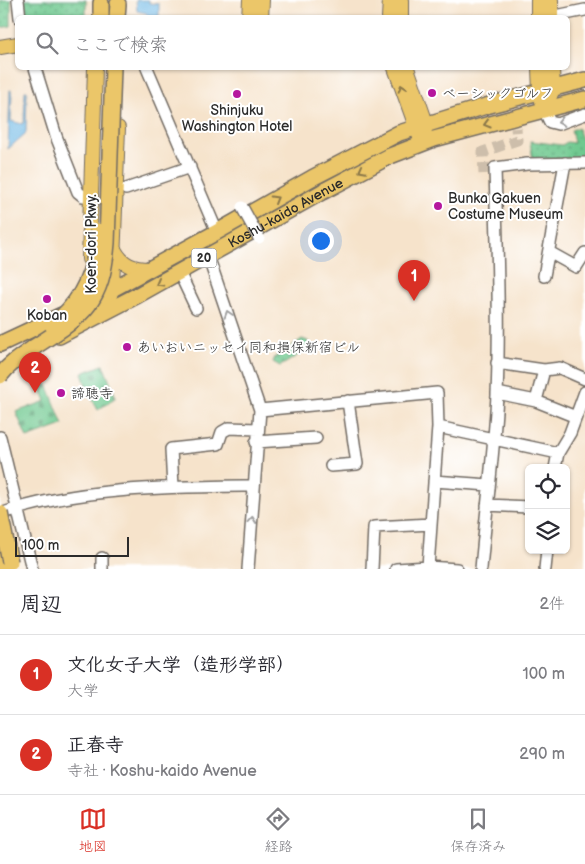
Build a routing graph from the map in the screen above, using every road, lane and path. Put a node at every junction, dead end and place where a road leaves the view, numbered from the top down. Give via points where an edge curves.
1 (18, 0) edge
2 (250, 0) edge
3 (262, 0) edge
4 (390, 0) edge
5 (401, 0) edge
6 (538, 0) edge
7 (551, 0) edge
8 (585, 10) edge
9 (20, 15) edge
10 (249, 15) edge
11 (261, 15) edge
12 (390, 15) edge
13 (400, 15) edge
14 (538, 15) edge
15 (551, 15) edge
16 (561, 15) edge
17 (15, 44) edge
18 (0, 47) edge
19 (36, 70) edge
20 (95, 70) edge
21 (103, 70) edge
22 (113, 70) edge
23 (120, 70) edge
24 (148, 70) edge
25 (396, 70) edge
26 (407, 70) edge
27 (539, 70) edge
28 (551, 70) edge
29 (579, 82) edge
30 (541, 92) junction
31 (585, 99) edge
32 (539, 111) junction
33 (585, 114) edge
34 (421, 125) junction
35 (422, 143) junction
36 (565, 163) junction
37 (585, 163) edge
38 (190, 167) junction
39 (126, 189) dead end
40 (90, 196) junction
41 (242, 206) dead end
42 (217, 232) junction
43 (259, 238) dead end
44 (115, 251) junction
45 (549, 252) junction
46 (585, 253) edge
47 (208, 256) junction
48 (149, 270) junction
49 (179, 272) junction
50 (544, 276) dead end
51 (112, 290) junction
52 (91, 301) junction
53 (196, 308) dead end
54 (98, 316) junction
55 (52, 325) junction
56 (0, 344) edge
57 (0, 349) edge
58 (0, 356) edge
59 (497, 362) junction
60 (0, 366) edge
61 (544, 370) junction
62 (0, 376) edge
63 (585, 379) edge
64 (585, 392) edge
65 (497, 393) junction
66 (536, 401) junction
67 (348, 402) junction
68 (260, 410) junction
69 (580, 414) edge
70 (438, 427) junction
71 (257, 428) junction
72 (0, 437) edge
73 (316, 438) dead end
74 (494, 439) junction
75 (256, 442) junction
76 (558, 454) junction
77 (556, 464) edge
78 (331, 466) dead end
79 (434, 481) junction
80 (489, 485) junction
81 (253, 486) junction
82 (173, 487) junction
83 (487, 505) junction
84 (525, 507) edge
85 (18, 508) junction
86 (0, 514) edge
87 (432, 524) junction
88 (0, 529) edge
89 (547, 554) edge
90 (6, 565) edge
91 (428, 567) junction
92 (32, 569) edge
93 (248, 569) edge
94 (372, 569) edge
95 (396, 569) edge
96 (458, 569) edge
97 (481, 569) edge
98 (545, 569) edge

1 - 9 street
2 - 10 main road
3 - 11 main road
4 - 12 main road
5 - 13 main road
6 - 14 main road
7 - 15 main road
8 - 16 street
17 - 18 main road
19 - 40 street via 78,192
20 - 40 main road, Koen-dori Pkwy.
21 - 55 highway, bridge via 94,260 88,281 77,301
22 - 62 highway, bridge via 107,243 97,292 76,320 20,357
23 - 44 main road, Koen-dori Pkwy.
24 - 38 street
34 -> 25 main road
26 - 34 main road
27 - 30 main road
28 - 30 main road
29 - 30 highway, Koshu-kaido Avenue / 20
30 - 32 main road
30 - 34 highway, Koshu-kaido Avenue / 20
31 - 32 highway, Koshu-kaido Avenue / 20
33 -> 32 street via 558,124 550,122
32 -> 35 highway, Koshu-kaido Avenue / 20
34 - 35 main road
42 -> 34 highway, Koshu-kaido Avenue / 20 via 312,178
35 -> 47 highway, Koshu-kaido Avenue / 20 via 375,164
36 - 37 street
36 - 45 street
36 - 59 street via 495,168
38 - 39 street
38 - 42 street
40 - 52 main road, Koen-dori Pkwy.
41 - 43 street, bridge
42 - 48 highway, Koshu-kaido Avenue / 20
44 - 48 main road via 126,264
44 - 51 main road, Koen-dori Pkwy.
45 - 46 street via 576,267
45 - 50 street
47 - 49 highway, Koshu-kaido Avenue / 20
68 -> 47 street
48 - 51 highway, Koshu-kaido Avenue / 20
49 - 53 street
49 -> 54 highway, Koshu-kaido Avenue / 20
51 - 52 highway, Koshu-kaido Avenue / 20
51 - 54 main road, Koen-dori Pkwy.
52 - 54 main road, Koen-dori Pkwy.
52 - 56 highway, Koshu-kaido Avenue / 20
54 - 60 highway, Koshu-kaido Avenue / 20
55 - 57 highway
55 - 58 highway
59 - 61 street
59 - 65 street
61 - 63 street via 560,368
61 - 66 street
64 - 69 street
65 - 66 street
65 - 74 street
66 - 69 street
67 - 68 street
67 - 70 street via 437,393
67 - 78 street via 357,464
68 - 71 street
69 - 76 street
70 - 74 street
70 - 79 street
71 - 75 street
71 - 82 street via 229,428 222,432 218,444 171,450
72 - 85 street
73 - 75 street
74 - 76 street
74 - 80 street
75 - 81 street
76 - 77 street
79 - 80 street
79 - 87 street
80 - 83 street
81 - 82 street
93 -> 81 street
82 - 85 street via 109,492
83 - 84 street
83 - 97 street
85 - 86 street
85 - 92 street
86 - 90 highway, bridge
87 - 91 street
87 - 94 street via 374,527
88 - 90 highway, bridge
89 - 98 street
91 - 95 street
91 - 96 street

